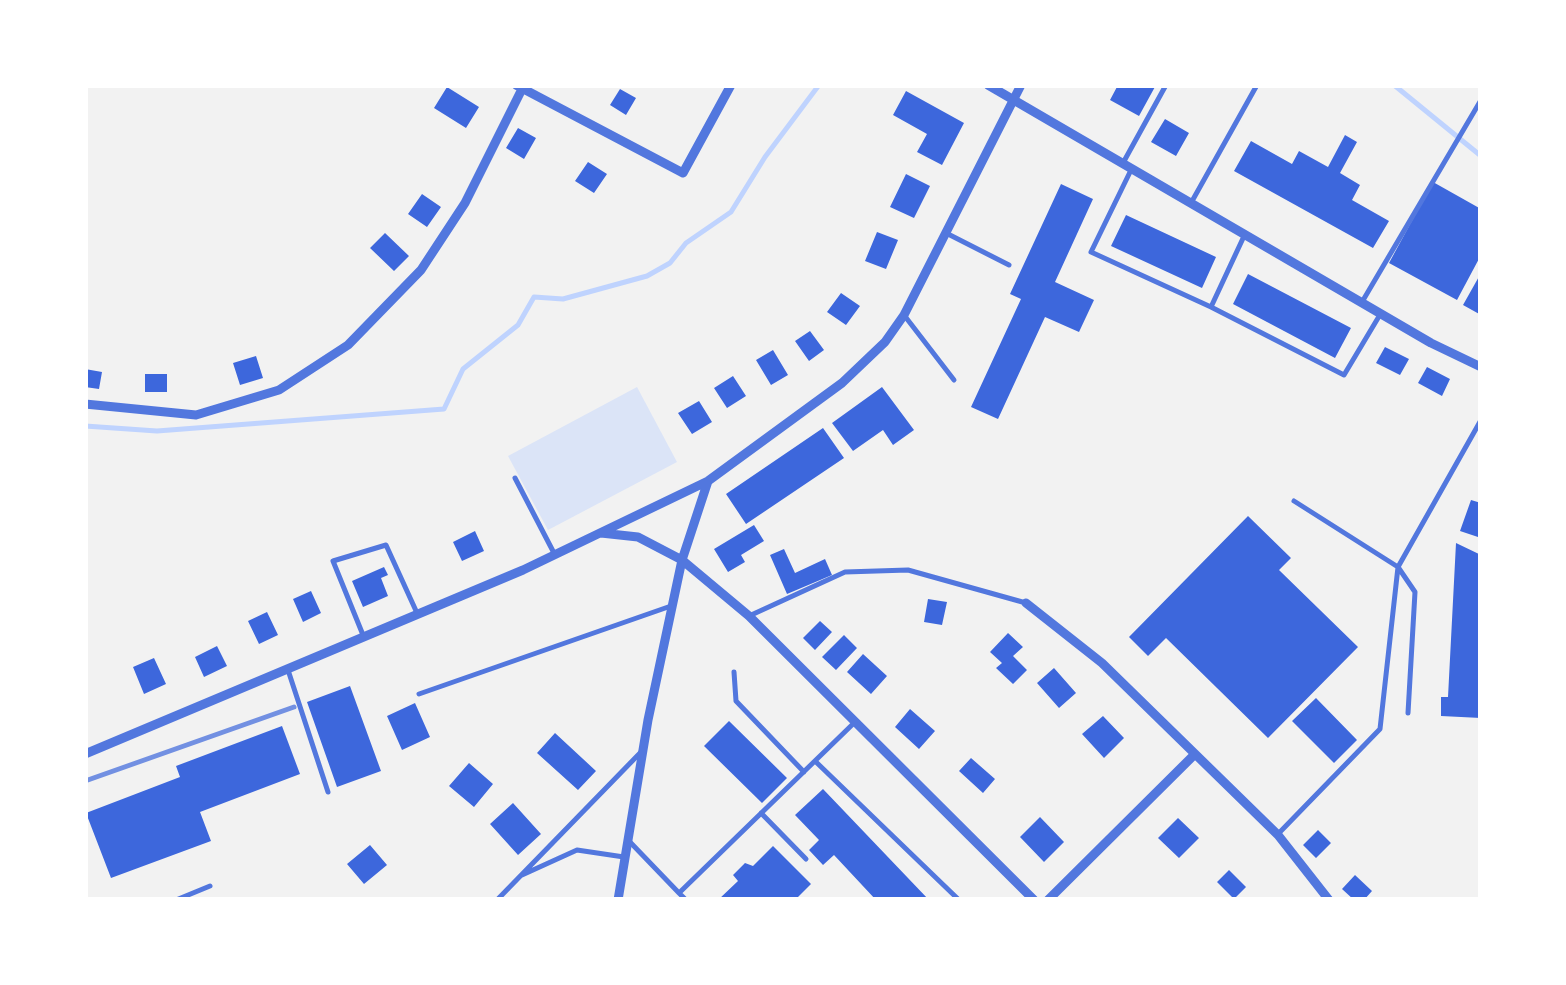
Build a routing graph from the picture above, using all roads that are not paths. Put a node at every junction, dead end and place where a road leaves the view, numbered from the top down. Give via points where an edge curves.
1 (731, 85) edge
2 (988, 85) edge
3 (1021, 85) edge
4 (1166, 85) edge
5 (1258, 85) edge
6 (519, 87) edge
7 (1013, 99) junction
8 (1481, 100) edge
9 (1127, 165) junction
10 (1191, 203) junction
11 (946, 233) junction
12 (1246, 234) junction
13 (1009, 265) dead end
14 (1362, 302) junction
15 (1211, 307) junction
16 (1380, 313) junction
17 (904, 315) junction
18 (1481, 367) edge
19 (954, 380) dead end
20 (85, 404) edge
21 (1481, 420) edge
22 (515, 478) dead end
23 (708, 481) junction
24 (1294, 501) dead end
25 (600, 533) junction
26 (555, 555) junction
27 (682, 560) junction
28 (1398, 567) junction
29 (1026, 603) joint
30 (674, 605) junction
31 (418, 615) junction
32 (749, 616) junction
33 (365, 638) junction
34 (288, 670) junction
35 (734, 672) dead end
36 (419, 694) dead end
37 (1408, 713) dead end
38 (856, 722) junction
39 (642, 751) junction
40 (85, 754) edge
41 (1196, 754) junction
42 (815, 761) junction
43 (804, 772) junction
44 (328, 792) dead end
45 (762, 813) junction
46 (1278, 834) junction
47 (626, 838) junction
48 (624, 857) junction
49 (806, 859) dead end
50 (520, 876) junction
51 (210, 886) dead end
52 (679, 894) junction
53 (176, 900) edge
54 (497, 900) edge
55 (618, 900) edge
56 (686, 900) edge
57 (959, 900) edge
58 (1034, 900) edge
59 (1048, 900) edge
60 (1329, 900) edge

1 - 6 street via 683,173
2 - 7 street
3 - 7 street
4 - 9 lane
5 - 10 lane
6 - 20 street via 465,203 421,270 348,345 279,390 196,415
7 - 9 street
7 - 11 street
8 - 14 lane
9 - 10 street
9 - 15 lane via 1091,252
10 - 12 street
11 - 13 lane
11 - 17 street
12 - 14 street
12 - 15 lane
14 - 16 street
15 - 16 lane via 1344,375
16 - 18 street
17 - 19 lane
17 - 23 street via 842,382
21 - 28 lane
22 - 26 lane
23 - 25 street
23 - 27 street
24 - 28 lane
25 - 26 street
25 - 27 street via 638,536
26 - 31 street
27 - 30 street
27 - 32 street
28 - 37 lane via 1415,592
28 - 46 lane via 1380,729
29 - 32 lane via 908,570 845,572
29 - 41 street via 1102,663
30 - 36 lane
30 - 39 street
31 - 33 street
31 - 33 lane via 386,545 333,561
32 - 38 street
33 - 34 street
34 - 40 street
34 - 44 lane
35 - 43 lane via 736,700
38 - 42 lane
38 - 58 street
39 - 47 street
39 - 50 lane
41 - 46 street
41 - 59 street
42 - 43 lane
42 - 57 lane
43 - 45 lane
45 - 49 lane
45 - 52 lane
46 - 60 street
47 - 48 street
47 - 52 lane
48 - 50 lane via 576,850
48 - 55 street
50 - 54 lane
51 - 53 lane
52 - 56 lane

